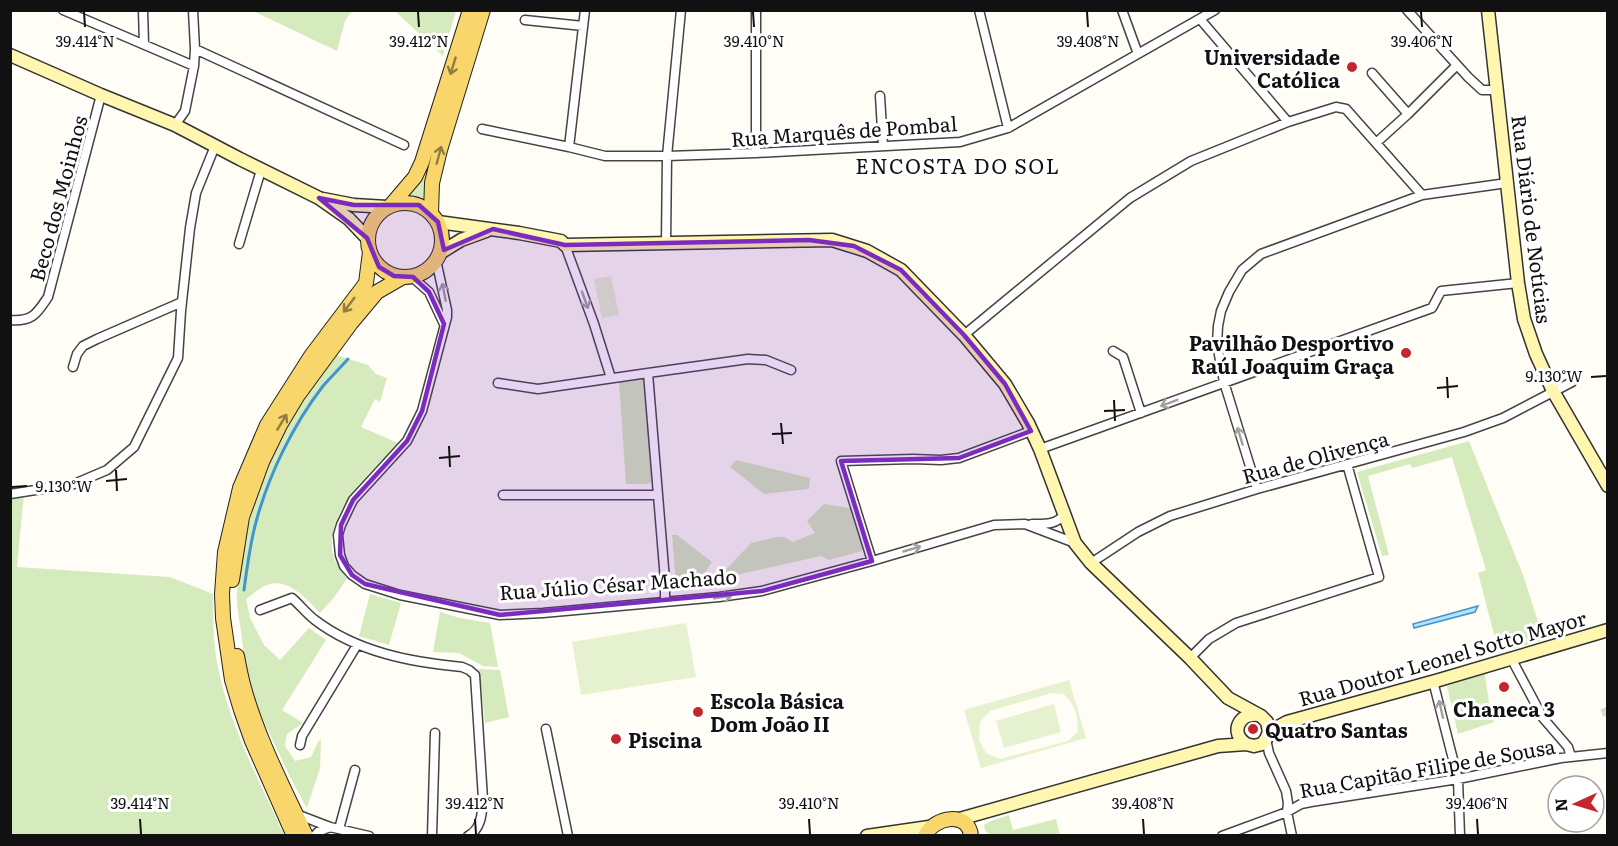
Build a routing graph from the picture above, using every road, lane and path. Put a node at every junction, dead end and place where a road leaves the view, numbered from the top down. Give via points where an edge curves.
1 (63, 10) edge
2 (143, 10) edge
3 (193, 10) edge
4 (470, 10) edge
5 (483, 10) edge
6 (585, 10) edge
7 (681, 10) edge
8 (756, 10) edge
9 (978, 10) edge
10 (1122, 10) edge
11 (1215, 10) edge
12 (1407, 10) edge
13 (1488, 10) edge
14 (1200, 19) junction
15 (525, 20) dead end
16 (583, 26) junction
17 (144, 45) junction
18 (195, 49) junction
19 (1138, 54) junction
20 (10, 55) edge
21 (1457, 64) junction
22 (194, 66) junction
23 (1372, 73) dead end
24 (1497, 90) junction
25 (101, 95) junction
26 (880, 96) dead end
27 (1408, 114) junction
28 (1288, 122) junction
29 (175, 125) junction
30 (1008, 128) junction
31 (482, 129) dead end
32 (1376, 143) junction
33 (404, 145) dead end
34 (215, 146) junction
35 (883, 146) junction
36 (569, 147) junction
37 (756, 153) junction
38 (666, 156) junction
39 (261, 170) junction
40 (1507, 183) junction
41 (1422, 195) junction
42 (319, 198) junction
43 (390, 206) junction
44 (434, 217) junction
45 (493, 229) junction
46 (666, 242) junction
47 (239, 244) dead end
48 (368, 245) junction
49 (565, 245) junction
50 (438, 257) junction
51 (408, 277) junction
52 (1518, 283) junction
53 (182, 302) junction
54 (10, 320) edge
55 (444, 324) junction
56 (964, 335) junction
57 (1113, 351) dead end
58 (73, 367) dead end
59 (791, 370) dead end
60 (648, 373) junction
61 (611, 378) junction
62 (1224, 382) junction
63 (1572, 382) dead end
64 (498, 383) dead end
65 (1554, 391) junction
66 (1141, 413) junction
67 (1031, 431) junction
68 (1040, 449) junction
69 (1347, 464) junction
70 (1608, 486) edge
71 (1257, 489) junction
72 (10, 494) edge
73 (503, 495) dead end
74 (658, 495) junction
75 (1065, 514) junction
76 (1025, 524) junction
77 (1075, 543) junction
78 (872, 561) junction
79 (1091, 563) junction
80 (665, 602) junction
81 (260, 610) dead end
82 (1608, 630) edge
83 (357, 645) junction
84 (1190, 658) junction
85 (1511, 658) junction
86 (1433, 681) junction
87 (1228, 698) junction
88 (1261, 717) junction
89 (1287, 722) junction
90 (1239, 725) junction
91 (546, 729) dead end
92 (435, 733) dead end
93 (1262, 743) junction
94 (300, 745) dead end
95 (1218, 746) junction
96 (1608, 753) edge
97 (1571, 757) junction
98 (355, 770) dead end
99 (1458, 779) junction
100 (991, 810) junction
101 (1287, 812) junction
102 (296, 814) junction
103 (956, 820) junction
104 (334, 828) junction
105 (927, 831) edge
106 (971, 833) edge
107 (294, 836) edge
108 (306, 836) edge
109 (314, 836) edge
110 (369, 836) edge
111 (432, 836) edge
112 (468, 836) edge
113 (568, 836) edge
114 (867, 836) edge
115 (1222, 836) edge
116 (1292, 836) edge
117 (1460, 836) edge

1 - 17 street
2 - 17 street
3 - 18 street
4 -> 43 main road via 416,177
44 -> 5 main road via 432,183
6 - 16 street
7 - 38 street
8 - 37 street
9 - 30 street
10 - 19 street
11 - 14 street, Rua Marquês de Pombal
12 - 21 street
13 - 24 main road, Rua Diário de Notícias
14 - 19 street, Rua Marquês de Pombal
14 - 28 street
15 - 16 street
16 - 36 street
17 - 22 street
18 - 22 street
18 - 33 street
19 - 30 street, Rua Marquês de Pombal
20 - 25 main road
21 - 24 street via 1482,90
21 - 27 street
22 - 29 street via 185,111
23 - 27 street
24 - 40 main road, Rua Diário de Notícias
25 - 29 main road
25 - 54 street, Beco dos Moinhos via 48,297 35,316
26 - 35 street
27 - 32 street
28 - 32 street via 1336,107 1346,109
28 - 56 street via 1191,161 1130,198
29 - 34 main road
30 - 35 street, Rua Marquês de Pombal via 960,142
31 - 36 street, Rua Marquês de Pombal
32 - 41 street
34 - 39 main road
34 - 53 street via 196,193
35 - 37 street, Rua Marquês de Pombal
36 - 38 street, Rua Marquês de Pombal via 605,156
37 - 38 street, Rua Marquês de Pombal
38 - 46 street
39 - 42 main road
39 - 47 street
40 - 41 street
40 - 52 main road, Rua Diário de Notícias
41 - 62 street via 1261,254 1242,270 1229,292 1218,326
42 - 43 main road via 354,205
42 - 48 main road via 349,219
43 - 44 main road via 413,203
43 - 48 main road via 375,217 368,231
44 - 45 main road
44 - 50 main road via 442,237
45 - 49 main road via 561,241
45 - 50 main road via 466,238
46 - 49 main road
46 - 56 main road via 832,240 854,246 901,270
48 - 51 main road via 379,267
48 -> 107 main road via 366,283 294,382 262,436 240,488 225,552 222,594 232,680 252,741
49 -> 61 street
50 - 51 main road via 428,269
55 -> 50 street, Rua Júlio César Machado via 447,310
51 - 55 street via 429,292
102 -> 51 main road via 254,717 234,644 231,598 236,546 261,462 298,395 377,292
52 - 62 street via 1440,291 1432,308
52 - 65 main road, Rua Diário de Notícias via 1528,336
53 - 58 street via 83,346
53 - 72 street via 178,358 134,447 106,471 74,484
55 - 80 street, Rua Júlio César Machado via 422,411 407,441 353,500 346,513 338,535 344,566 364,584 500,615
56 - 67 main road via 1005,384
57 - 66 street via 1123,357
59 - 60 street via 766,360 748,359
60 - 61 street
60 - 74 street
61 - 64 street via 538,389
62 -> 66 street
71 -> 62 street
63 - 65 street, Rua de Olivença
65 - 69 street, Rua de Olivença via 1503,418 1464,432
65 - 70 main road, Rua Diário de Notícias
66 - 68 street
67 - 68 main road
67 - 78 street via 959,458 841,461
68 - 75 main road
69 - 71 street, Rua de Olivença
69 - 84 street via 1379,576 1236,623 1209,639
71 - 79 street, Rua de Olivença via 1170,516
73 - 74 street
74 - 80 street
75 - 76 street, Rua Júlio César Machado via 1048,524
75 - 77 main road
76 - 77 street, Rua Júlio César Machado
78 -> 76 street, Rua Júlio César Machado via 994,525
77 - 79 main road
80 -> 78 street, Rua Júlio César Machado via 762,591
79 - 84 main road
81 - 83 street via 292,598 314,619
82 - 85 main road, Rua Doutor Leonel Sotto Mayor
83 - 94 street
83 - 112 street via 389,655 462,667 475,675 483,799 482,819
84 - 87 main road
85 - 86 main road, Rua Doutor Leonel Sotto Mayor
85 - 97 street via 1543,718 1568,747
86 - 89 main road, Rua Doutor Leonel Sotto Mayor
99 -> 86 street
87 - 88 main road
87 - 90 main road
88 - 89 main road, Rua Doutor Leonel Sotto Mayor
88 - 90 main road via 1247,716
88 - 93 main road via 1269,727
89 - 93 main road, Rua Doutor Leonel Sotto Mayor
90 - 93 main road via 1239,737
90 - 95 main road, Rua Doutor Leonel Sotto Mayor
91 - 113 street
92 - 111 street
93 - 95 main road, Rua Doutor Leonel Sotto Mayor
93 - 101 street via 1286,790
95 - 100 main road, Rua Doutor Leonel Sotto Mayor
96 - 97 street, Rua Capitão Filipe de Sousa
97 - 99 street, Rua Capitão Filipe de Sousa
98 - 104 street
99 - 101 street, Rua Capitão Filipe de Sousa via 1311,802
99 - 117 street
100 - 103 main road, Rua Doutor Leonel Sotto Mayor
100 - 106 main road, Rua Doutor Leonel Sotto Mayor
101 - 115 street, Rua Capitão Filipe de Sousa
101 - 116 street
102 - 104 street
102 - 108 main road
103 - 105 main road via 938,822
103 - 106 main road via 968,825
104 - 109 street
104 - 110 street
105 - 114 main road

